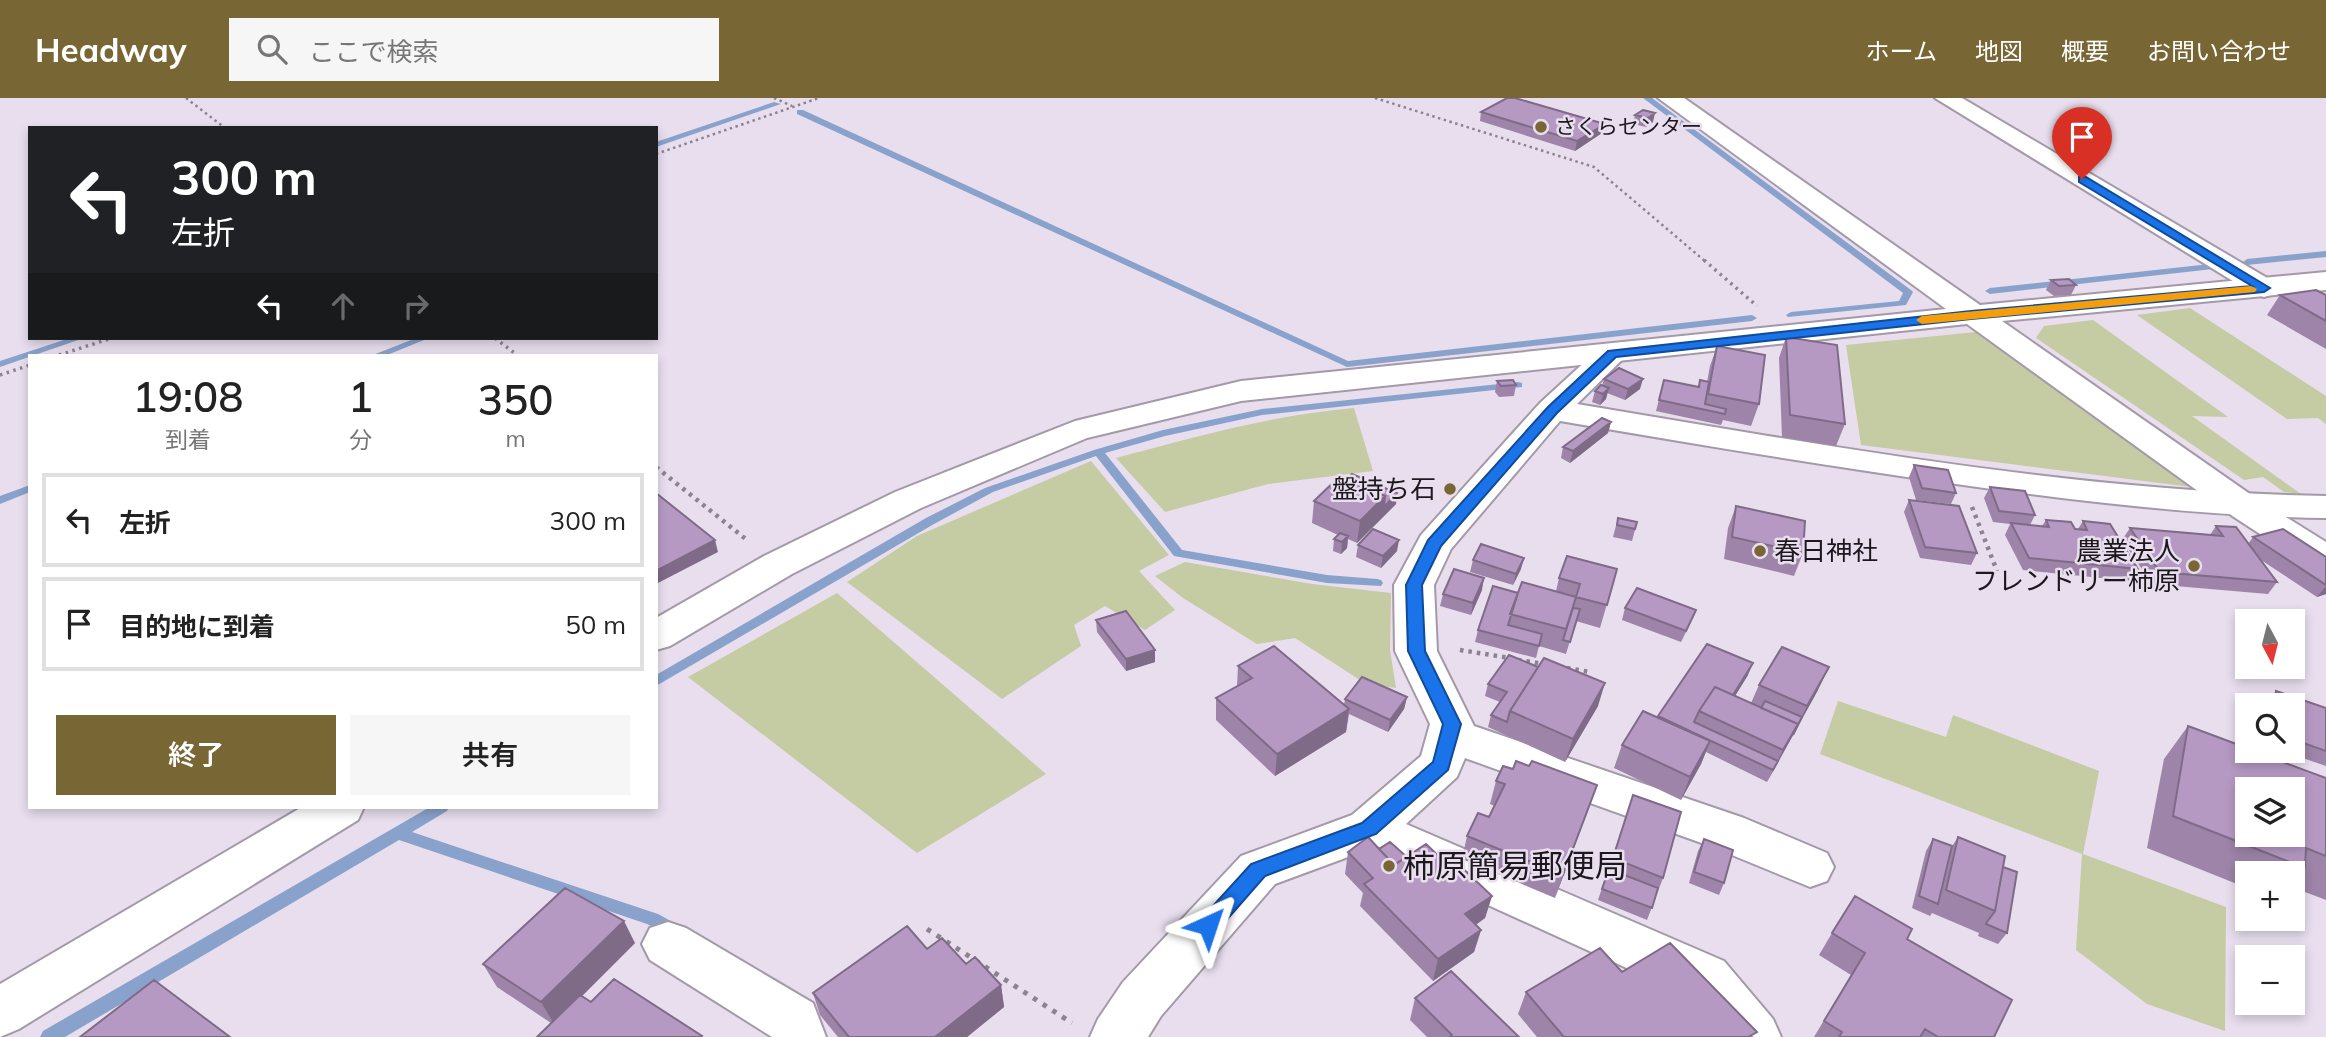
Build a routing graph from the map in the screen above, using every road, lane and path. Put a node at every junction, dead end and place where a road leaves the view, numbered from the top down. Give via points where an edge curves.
1 (186, 98) edge
2 (774, 98) edge
3 (819, 98) edge
4 (1375, 98) edge
5 (1669, 98) edge
6 (1946, 98) edge
7 (793, 107) junction
8 (222, 126) edge
9 (658, 153) edge
10 (2326, 281) edge
11 (2279, 287) junction
12 (2326, 302) edge
13 (1971, 315) junction
14 (1790, 334) junction
15 (106, 340) edge
16 (498, 340) edge
17 (62, 354) edge
18 (516, 354) edge
19 (1612, 354) junction
20 (28, 366) edge
21 (0, 375) edge
22 (1552, 410) junction
23 (658, 469) edge
24 (1959, 474) junction
25 (2244, 507) junction
26 (2326, 507) edge
27 (2326, 559) edge
28 (778, 565) junction
29 (1997, 570) dead end
30 (658, 635) edge
31 (1415, 642) junction
32 (1549, 665) edge
33 (1563, 668) edge
34 (1590, 672) dead end
35 (1451, 736) junction
36 (338, 809) edge
37 (1369, 829) junction
38 (1810, 867) dead end
39 (927, 929) dead end
40 (668, 944) dead end
41 (0, 1012) edge
42 (1100, 1033) edge
43 (799, 1037) edge
44 (1754, 1037) edge

1 - 8 path
2 - 7 path
3 - 7 path
4 - 14 path via 1594,167
5 - 13 street
6 - 11 street
7 - 9 path
10 - 11 street
11 - 12 street
11 - 13 street
13 - 14 street
13 - 25 street
14 - 19 street
15 - 17 path
16 - 18 path
19 - 22 street
19 - 28 street via 1241,391 1074,431 908,500
20 - 21 path
22 - 24 street
22 - 31 street via 1434,544 1414,585
23 - 28 path
24 - 25 street
24 - 29 path
25 - 26 street
25 - 27 street
28 - 30 street
31 - 32 path
31 - 35 street via 1452,724
33 - 34 path
35 - 37 street via 1441,765
35 - 38 street via 1727,832
36 - 41 street
37 - 42 street via 1258,870 1142,999
37 - 44 street via 1705,978
39 - 42 path
40 - 43 street via 794,1021

